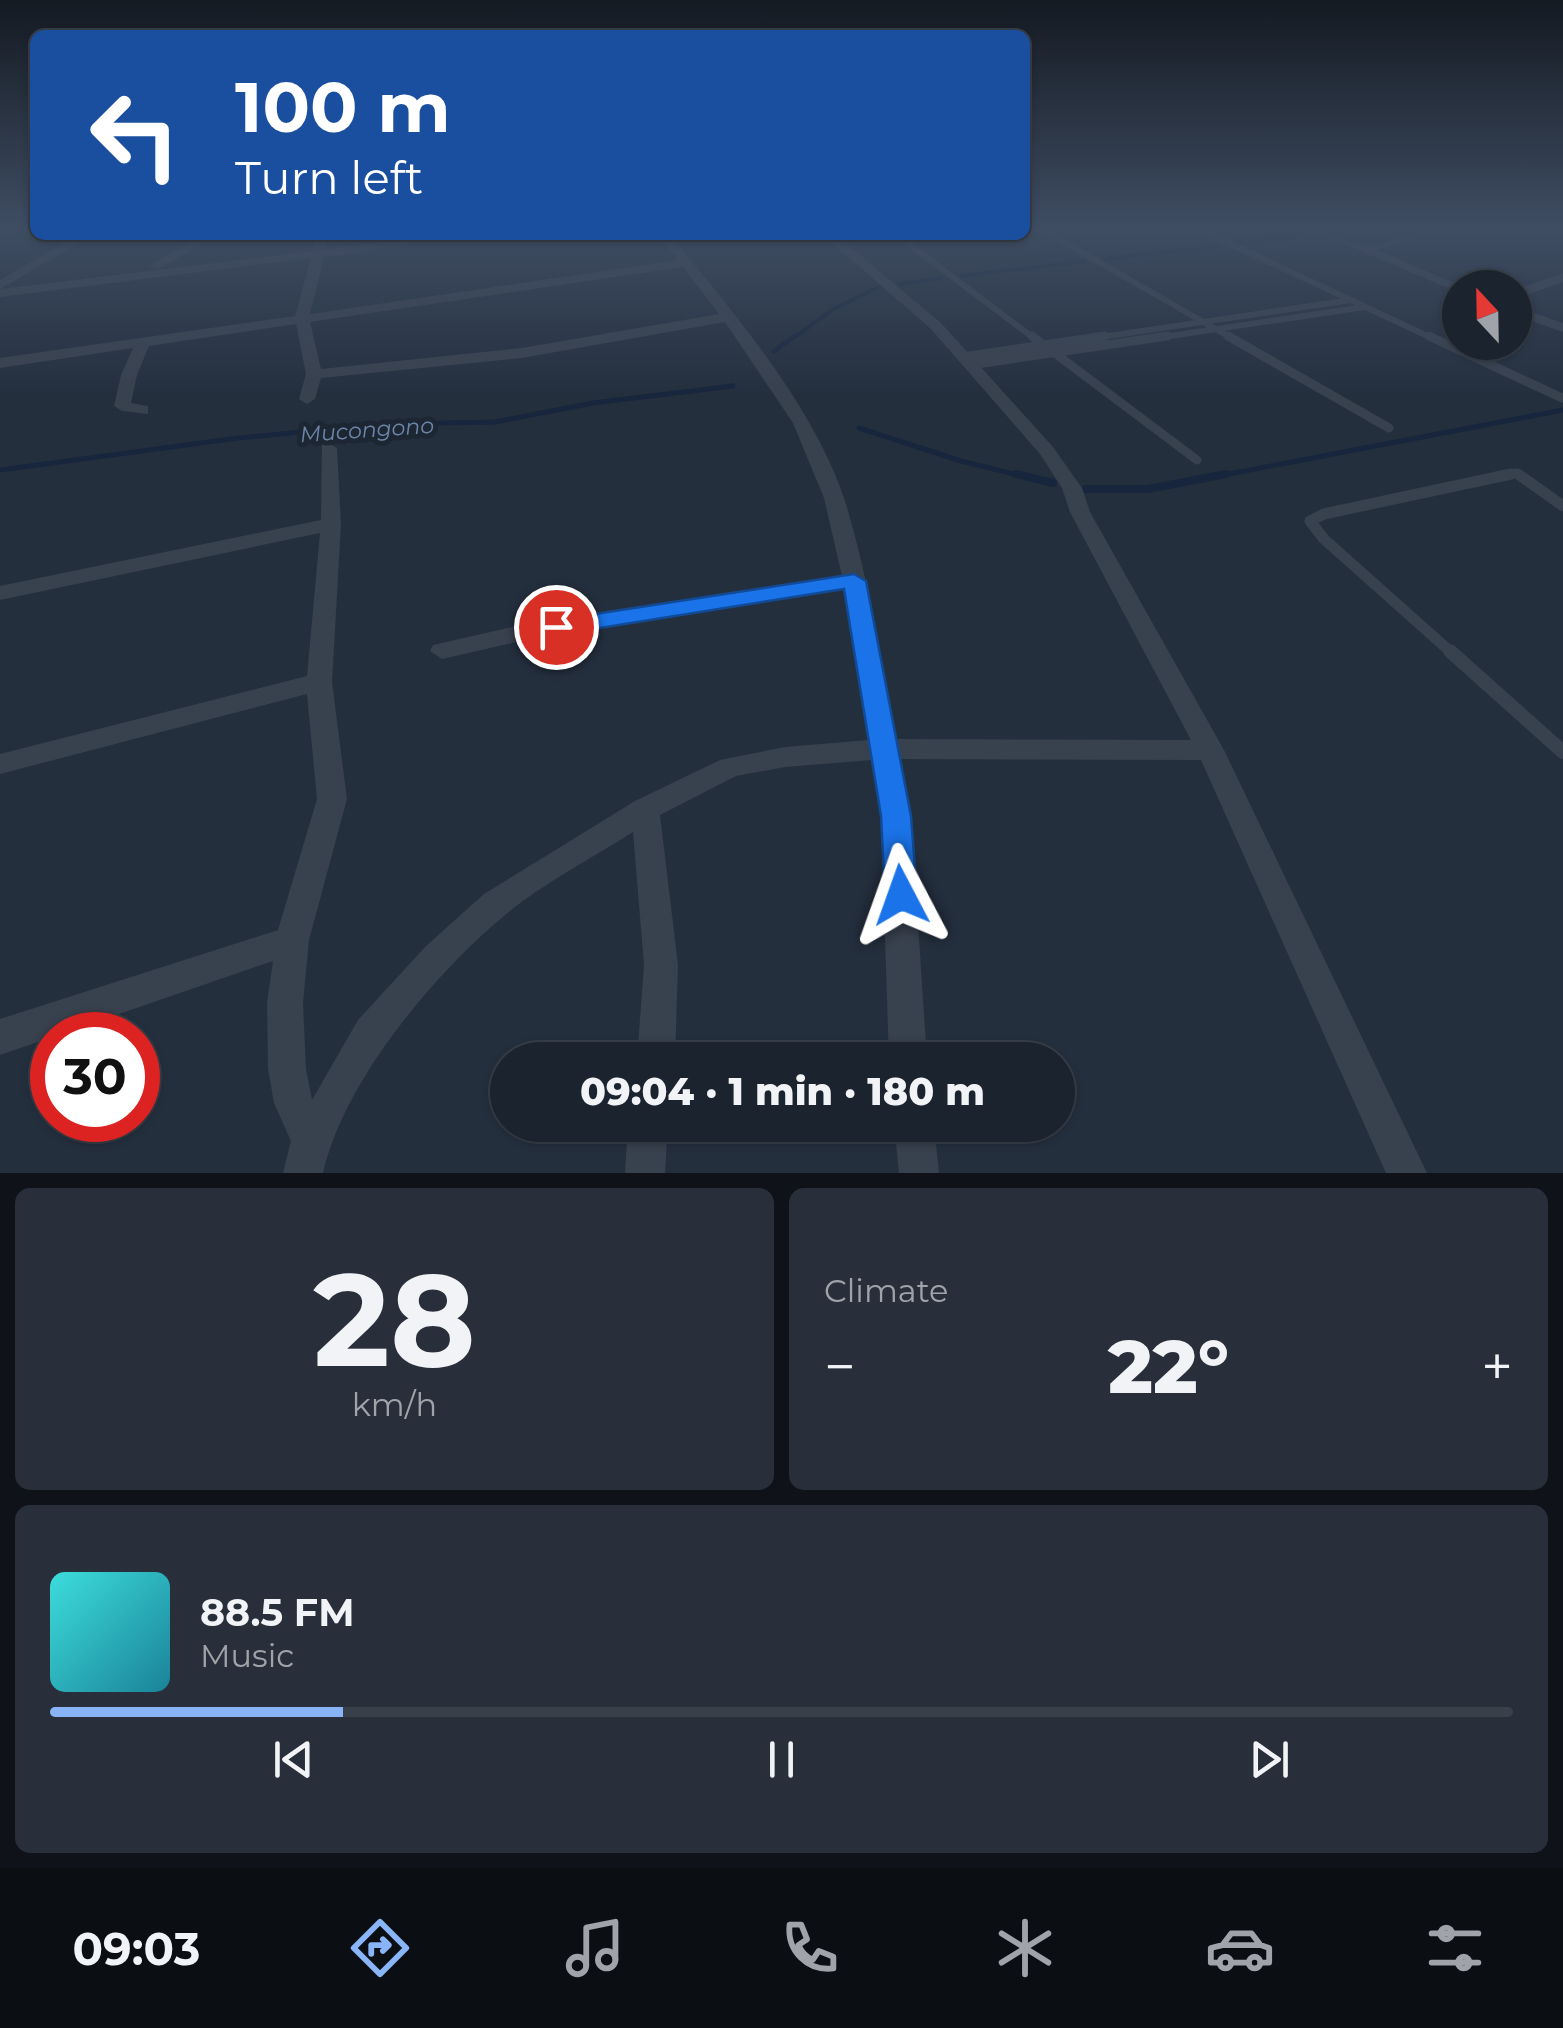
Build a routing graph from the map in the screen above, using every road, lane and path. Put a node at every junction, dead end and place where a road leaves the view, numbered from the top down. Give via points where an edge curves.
1 (60, 285) edge
2 (311, 285) edge
3 (528, 285) edge
4 (702, 285) edge
5 (887, 285) edge
6 (963, 285) edge
7 (1139, 285) edge
8 (1319, 285) edge
9 (0, 293) edge
10 (1352, 300) junction
11 (1365, 307) junction
12 (302, 316) junction
13 (1532, 316) edge
14 (728, 317) junction
15 (1204, 322) junction
16 (1563, 328) edge
17 (1216, 329) junction
18 (143, 343) junction
19 (1044, 345) junction
20 (1053, 352) junction
21 (967, 361) junction
22 (0, 362) edge
23 (314, 374) junction
24 (1562, 398) edge
25 (307, 399) dead end
26 (142, 410) dead end
27 (1388, 428) dead end
28 (328, 448) dead end
29 (1197, 460) dead end
30 (1563, 506) edge
31 (331, 524) junction
32 (854, 581) junction
33 (0, 593) edge
34 (442, 651) dead end
35 (319, 682) junction
36 (886, 748) junction
37 (1210, 750) junction
38 (1563, 752) edge
39 (0, 764) edge
40 (646, 809) junction
41 (292, 940) junction
42 (0, 1037) edge
43 (659, 1042) edge
44 (907, 1042) edge
45 (312, 1140) junction
46 (647, 1142) edge
47 (916, 1142) edge
48 (303, 1173) edge
49 (645, 1173) edge
50 (919, 1173) edge
51 (1407, 1173) edge

1 - 9 street
2 - 12 street
3 - 12 street
4 - 14 street
5 - 21 street
6 - 19 lane
7 - 15 lane
8 - 10 lane
10 - 11 lane
10 - 15 lane
11 - 17 lane
11 - 24 lane
12 - 18 street
12 - 23 street
13 - 16 street
14 - 23 street via 600,342
14 - 32 street via 802,423 834,498
15 - 17 lane
15 - 19 lane
17 - 20 lane
17 - 27 lane
18 - 22 street
18 - 26 street via 122,406
19 - 20 lane
19 - 21 lane
20 - 21 lane
20 - 29 lane
21 - 37 street via 1072,488
23 - 25 street
28 - 31 street
30 - 38 lane via 1516,473 1310,521
31 - 33 street
31 - 35 street
32 - 34 street
32 - 36 street
35 - 39 street
35 - 41 street via 332,799
36 - 37 street
36 - 40 street via 730,767
36 - 44 street via 896,816
37 - 51 street
40 - 43 street via 663,964
40 - 45 street via 494,904 438,957 371,1032
41 - 42 street
41 - 45 street via 287,1069 292,1104
45 - 48 street
46 - 49 street
47 - 50 street

